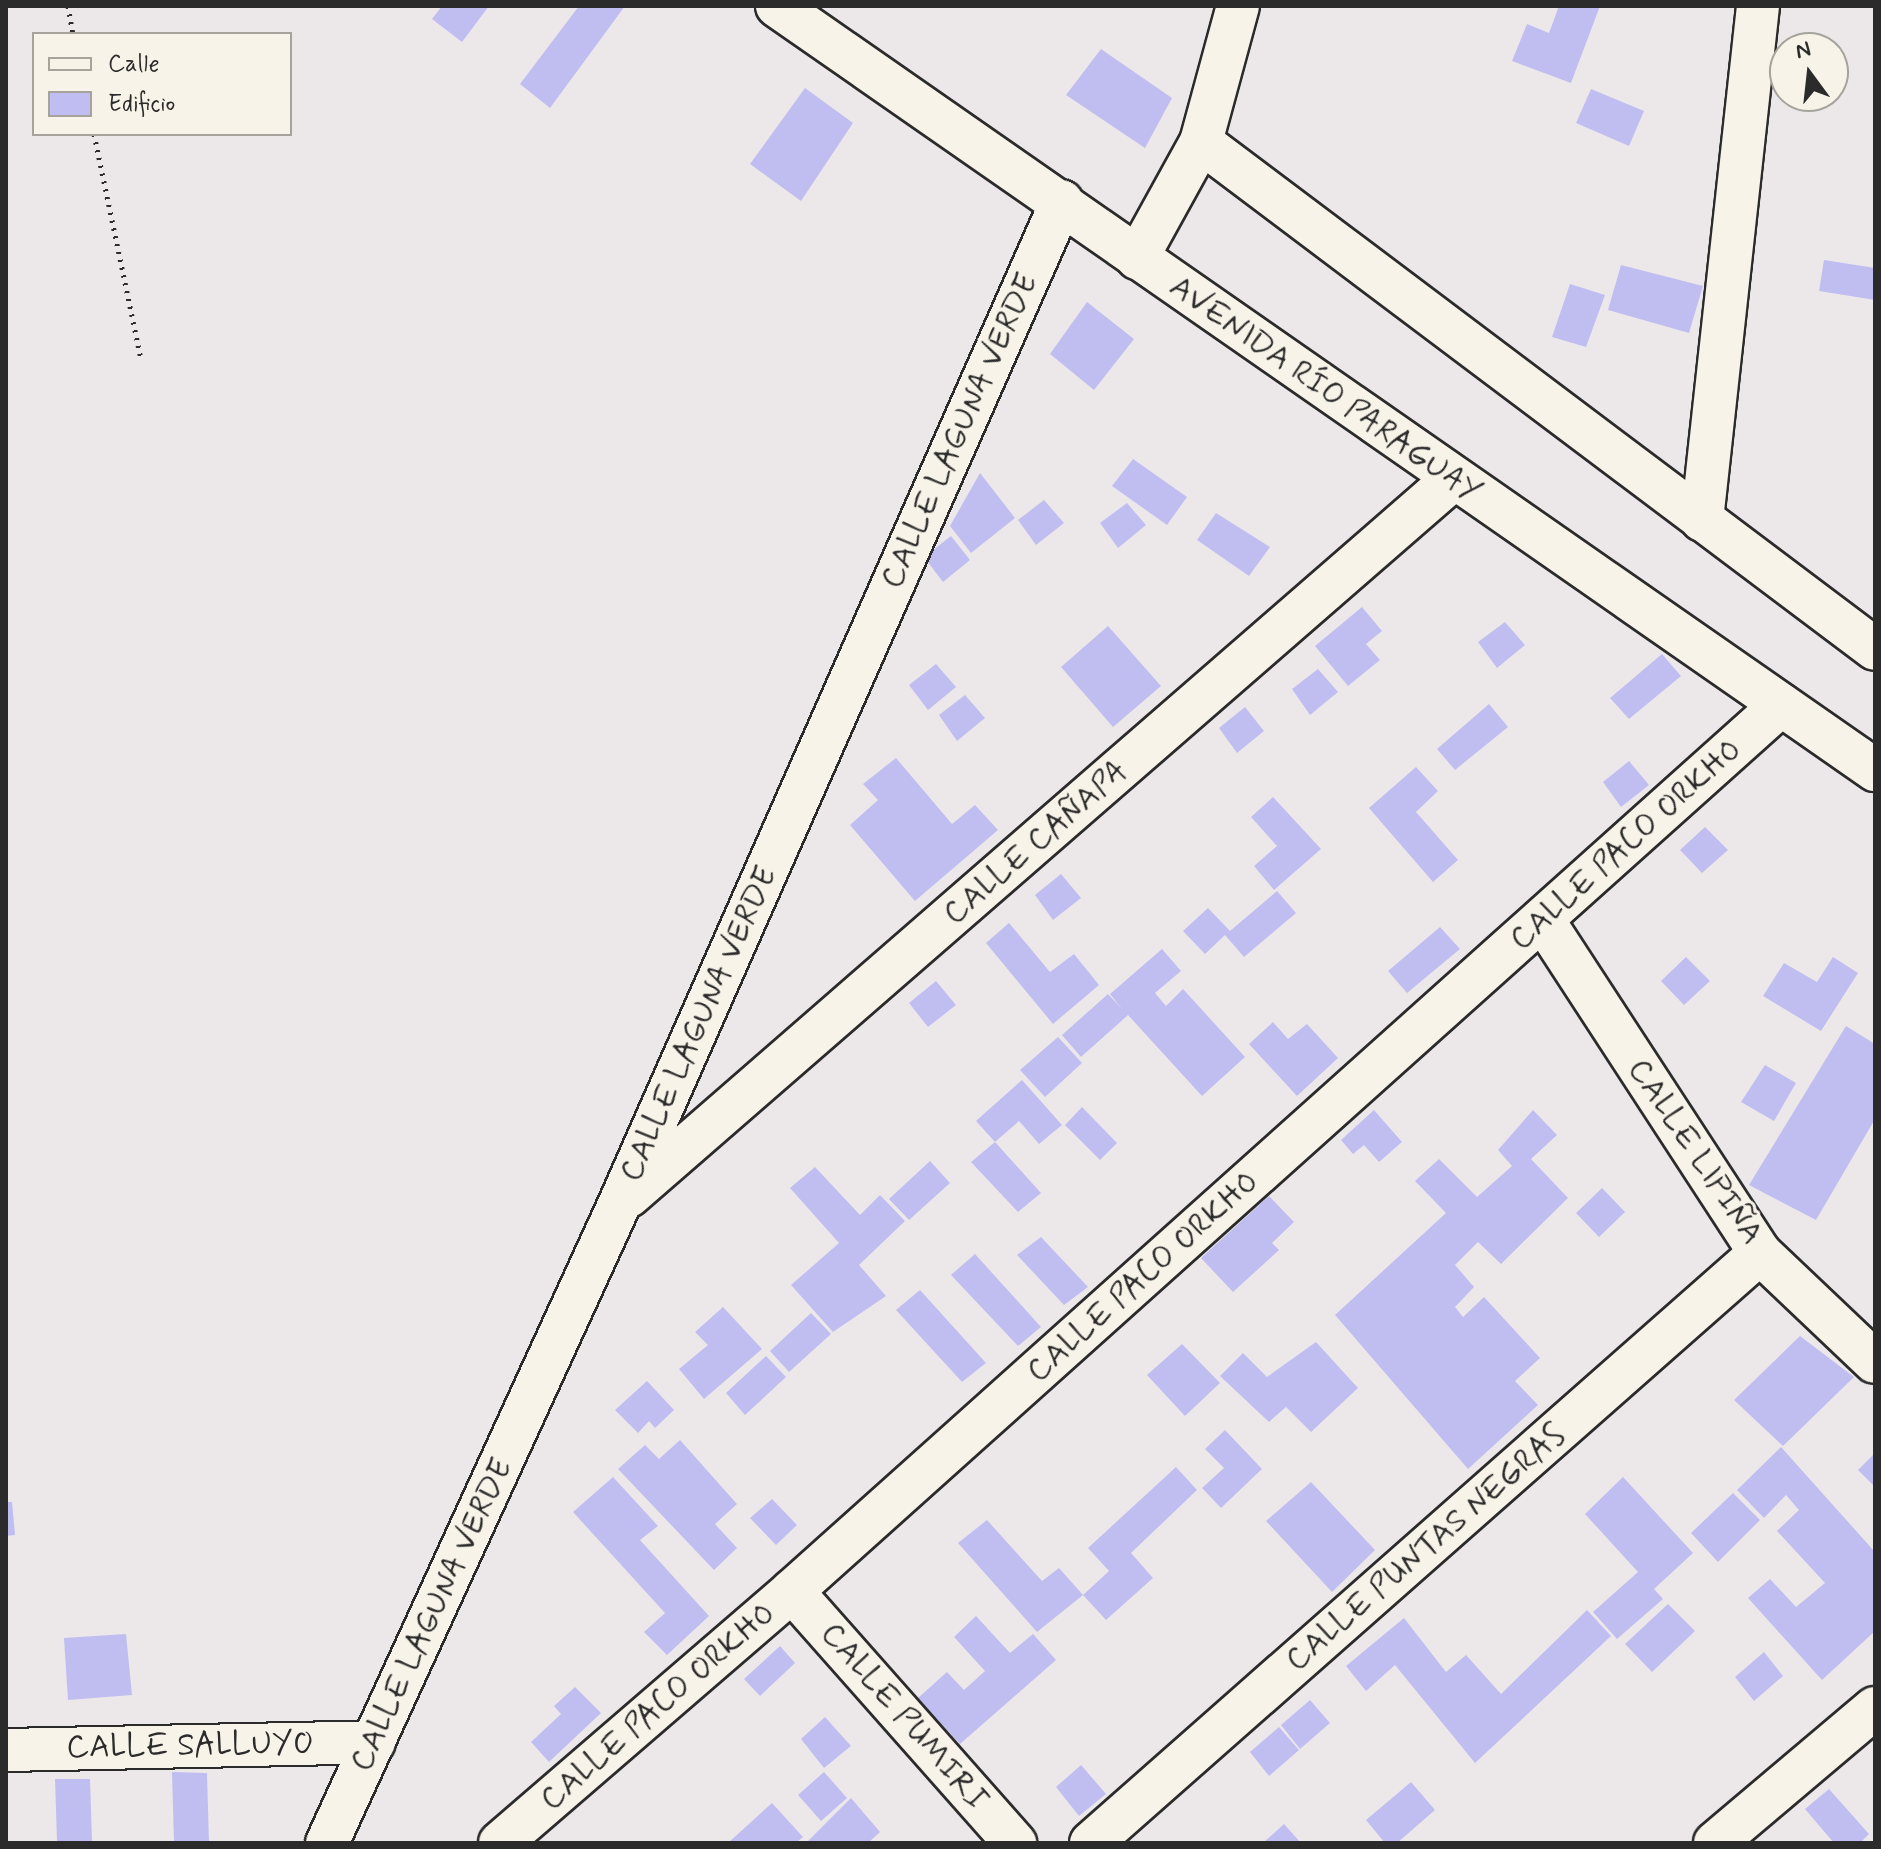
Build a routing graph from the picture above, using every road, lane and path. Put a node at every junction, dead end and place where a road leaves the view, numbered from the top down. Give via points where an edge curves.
1 (68, 6) edge
2 (777, 6) edge
3 (1238, 6) edge
4 (1758, 6) edge
5 (73, 32) edge
6 (94, 136) edge
7 (1201, 142) junction
8 (1062, 201) junction
9 (1137, 258) junction
10 (141, 359) dead end
11 (1452, 480) junction
12 (1702, 520) junction
13 (1875, 649) edge
14 (1781, 705) junction
15 (1875, 770) edge
16 (1543, 920) junction
17 (619, 1205) junction
18 (1760, 1253) junction
19 (1875, 1362) edge
20 (792, 1591) junction
21 (1875, 1708) edge
22 (374, 1742) junction
23 (6, 1750) edge
24 (327, 1843) edge
25 (500, 1843) edge
26 (1015, 1843) edge
27 (1091, 1843) edge
28 (1715, 1843) edge

1 - 5 path
2 - 8 street, AVENIDA RÍO PARAGUAY
3 - 7 street
4 - 12 street
6 - 10 path
7 - 9 street
7 - 12 street
8 - 9 street, AVENIDA RÍO PARAGUAY
8 - 17 street, CALLE LAGUNA VERDE
9 - 11 street, AVENIDA RÍO PARAGUAY
11 - 14 street, AVENIDA RÍO PARAGUAY
11 - 17 street, CALLE CAÑAPA
12 - 13 street
14 - 15 street, AVENIDA RÍO PARAGUAY
14 - 16 street, CALLE PACO ORKHO
16 - 18 street, CALLE LIPIÑA
16 - 20 street, CALLE PACO ORKHO
17 - 22 street, CALLE LAGUNA VERDE
18 - 19 street, CALLE LIPIÑA
18 - 27 street, CALLE PUNTAS NEGRAS
20 - 25 street, CALLE PACO ORKHO
20 - 26 street, CALLE PUMIRI
21 - 28 street
22 - 23 street, CALLE SALLUYO
22 - 24 street, CALLE LAGUNA VERDE

